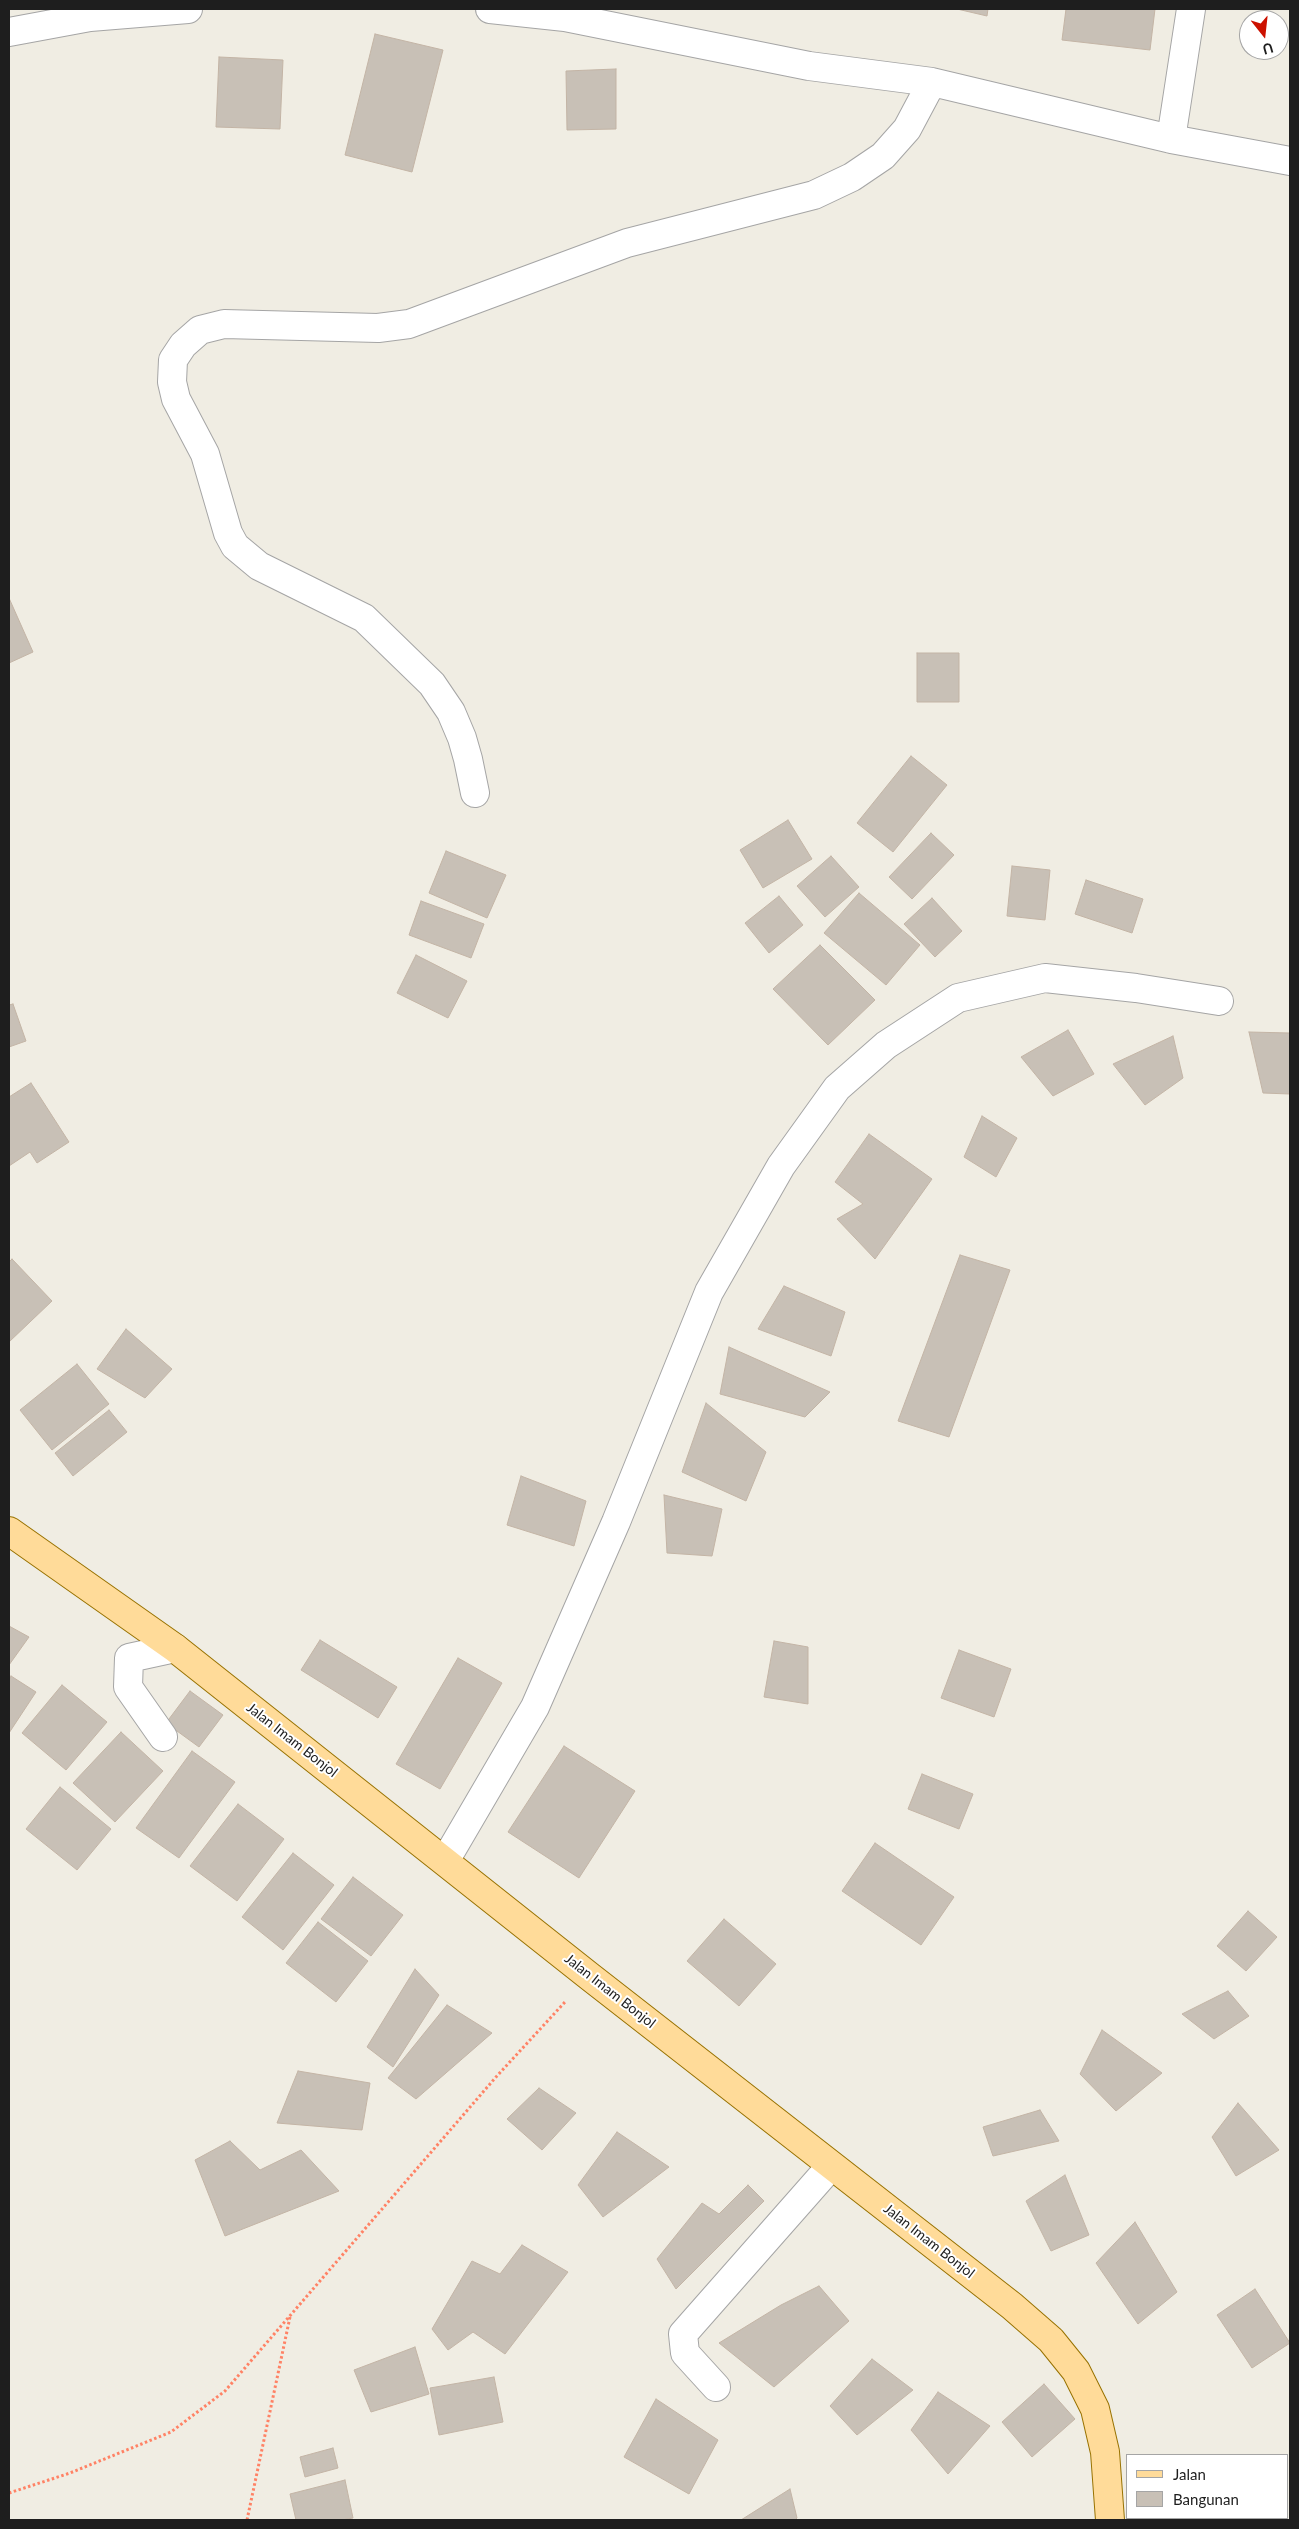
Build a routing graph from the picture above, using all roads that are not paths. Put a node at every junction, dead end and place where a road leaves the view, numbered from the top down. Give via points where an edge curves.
1 (188, 9) edge
2 (490, 9) edge
3 (1191, 9) edge
4 (9, 32) edge
5 (932, 82) junction
6 (1171, 139) junction
7 (1290, 161) edge
8 (474, 792) dead end
9 (1219, 1001) dead end
10 (9, 1531) edge
11 (175, 1648) junction
12 (163, 1737) dead end
13 (445, 1861) junction
14 (831, 2166) junction
15 (716, 2388) dead end
16 (1110, 2520) edge

1 - 4 street via 90,17
2 - 5 street via 565,17 809,66
3 - 6 street
5 - 6 street
5 - 8 street via 907,129 883,156 852,177 814,195 627,243 409,324 378,328 224,324 200,330 183,345 173,360 172,382 176,399 205,454 228,533 235,546 259,566 364,618 432,684 451,712 462,738
6 - 7 street
9 - 13 street via 1045,978 958,998 886,1046 837,1088 781,1166 709,1292 616,1522 535,1708
10 - 11 main road, Jalan Imam Bonjol
11 - 12 street via 129,1658 128,1687
11 - 13 main road, Jalan Imam Bonjol
13 - 14 main road, Jalan Imam Bonjol
14 - 15 street via 683,2334 684,2353
14 - 16 main road, Jalan Imam Bonjol via 1012,2306 1051,2340 1076,2371 1095,2409 1105,2452

